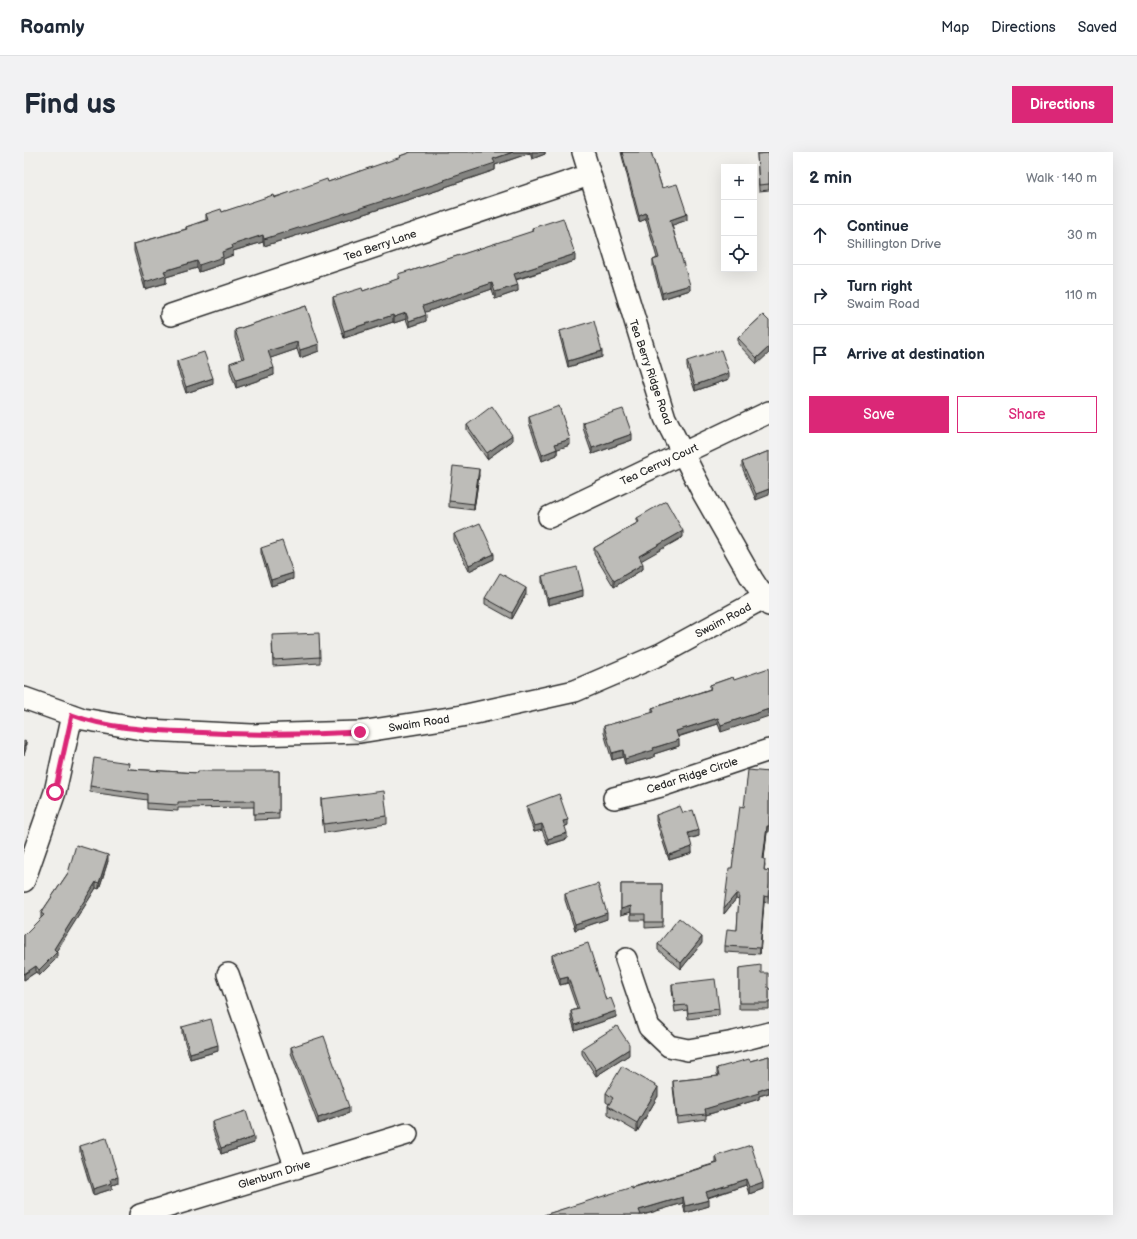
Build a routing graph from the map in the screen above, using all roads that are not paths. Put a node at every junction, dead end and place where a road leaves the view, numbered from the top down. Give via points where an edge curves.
1 (583, 152) edge
2 (589, 175) junction
3 (171, 315) dead end
4 (769, 412) edge
5 (682, 453) junction
6 (549, 517) dead end
7 (768, 599) edge
8 (24, 698) edge
9 (72, 715) junction
10 (769, 750) edge
11 (614, 798) dead end
12 (24, 881) edge
13 (626, 959) dead end
14 (228, 974) dead end
15 (769, 1033) edge
16 (407, 1134) dead end
17 (296, 1168) junction
18 (140, 1215) edge

1 - 2 street, Tea Berry Ridge Road
2 - 3 street, Tea Berry Lane
2 - 5 street, Tea Berry Ridge Road via 665,418
4 - 5 street, Tea Cerruy Court
5 - 6 street, Tea Cerruy Court
5 - 7 street, Tea Berry Ridge Road via 706,499
7 - 9 street, Swaim Road via 661,654 575,691 462,716 360,732 252,735 147,730
8 - 9 street, Swaim Road
9 - 12 street via 55,792
10 - 11 street, Cedar Ridge Circle via 661,786
13 - 15 street via 650,1027 669,1046 688,1050
14 - 17 street
16 - 17 street, Glenburn Drive
17 - 18 street, Glenburn Drive

